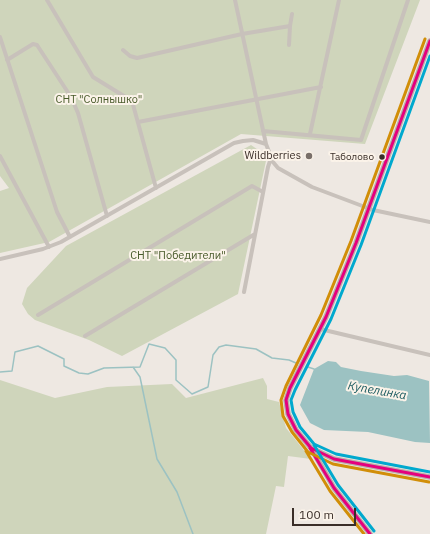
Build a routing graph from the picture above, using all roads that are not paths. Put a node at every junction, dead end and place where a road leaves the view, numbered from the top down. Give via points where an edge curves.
1 (47, 0) edge
2 (235, 0) edge
3 (339, 0) edge
4 (408, 0) edge
5 (292, 14) dead end
6 (290, 26) junction
7 (242, 34) junction
8 (0, 37) edge
9 (430, 41) edge
10 (289, 45) dead end
11 (123, 50) dead end
12 (7, 60) junction
13 (320, 87) junction
14 (255, 98) junction
15 (138, 122) junction
16 (263, 131) junction
17 (310, 134) junction
18 (266, 144) junction
19 (0, 156) edge
20 (271, 158) junction
21 (156, 188) junction
22 (263, 192) junction
23 (369, 209) junction
24 (107, 216) junction
25 (430, 222) edge
26 (255, 234) junction
27 (70, 237) junction
28 (49, 247) junction
29 (0, 259) edge
30 (244, 292) dead end
31 (38, 315) dead end
32 (320, 328) junction
33 (85, 336) dead end
34 (430, 355) edge
35 (311, 448) junction
36 (430, 477) edge
37 (370, 534) edge

1 - 15 street via 93,77 132,101
2 - 7 street
3 - 13 street
4 - 17 street via 361,140
5 - 6 street
6 - 7 street
6 - 10 street
7 - 11 street via 137,58
7 - 14 street
8 - 12 street
9 - 23 main road
12 - 24 street via 33,44 36,45 71,97 78,113
12 - 27 street via 57,212
13 - 14 street
13 - 17 street
14 - 15 street
14 - 16 street
15 - 21 street
16 - 17 street
16 - 18 street
18 - 20 street
18 - 21 street via 253,140 234,143
19 - 28 street
20 - 22 street
20 - 23 street via 278,168 298,180
21 - 24 street
22 - 26 street
22 - 31 street via 252,186
23 - 25 street
23 - 32 main road
24 - 27 street
26 - 30 street
26 - 33 street
27 - 28 street
28 - 29 street
32 - 34 street
32 - 35 main road via 286,400 288,414 296,430
35 - 36 main road via 334,459
35 - 37 main road via 334,488

